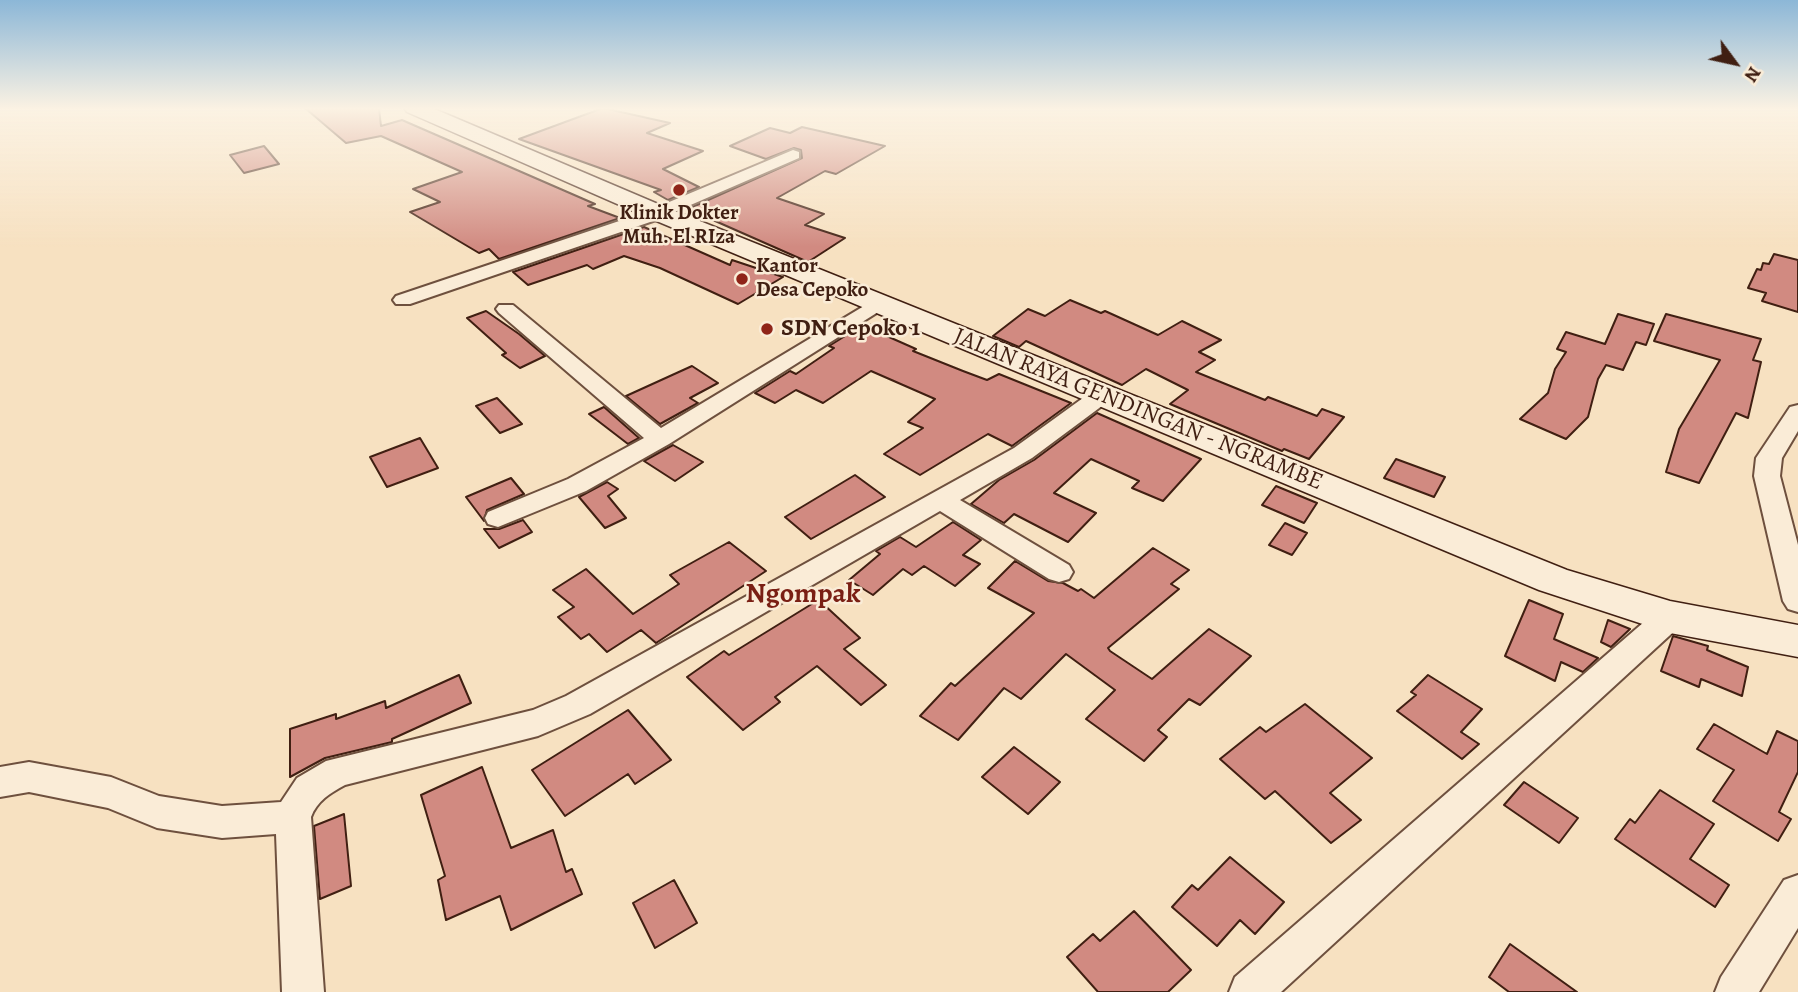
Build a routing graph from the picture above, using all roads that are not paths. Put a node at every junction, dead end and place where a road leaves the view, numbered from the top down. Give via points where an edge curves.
1 (522, 154) edge
2 (793, 155) dead end
3 (656, 212) junction
4 (403, 300) dead end
5 (879, 303) junction
6 (506, 309) dead end
7 (1102, 395) junction
8 (1798, 412) edge
9 (660, 439) junction
10 (942, 500) junction
11 (498, 518) dead end
12 (1059, 572) dead end
13 (1798, 601) edge
14 (1670, 617) junction
15 (1798, 641) edge
16 (0, 782) edge
17 (293, 817) junction
18 (1798, 893) edge
19 (303, 992) edge
20 (1250, 992) edge
21 (1736, 992) edge

1 - 3 main road, JALAN RAYA GENDINGAN - NGRAMBE
2 - 3 street via 719,191
3 - 4 street via 546,254
3 - 5 main road, JALAN RAYA GENDINGAN - NGRAMBE
5 - 7 main road, JALAN RAYA GENDINGAN - NGRAMBE
5 - 9 street
6 - 9 street
7 - 10 street via 1023,453
7 - 14 main road, JALAN RAYA GENDINGAN - NGRAMBE via 1553,580
8 - 13 street via 1769,458 1767,476
9 - 11 street via 578,485
10 - 12 street
10 - 17 street via 578,705 538,722 338,772 299,797
14 - 15 main road, JALAN RAYA GENDINGAN - NGRAMBE
14 - 20 street
16 - 17 street via 29,777 111,793 157,812 222,821
17 - 19 street
18 - 21 street

